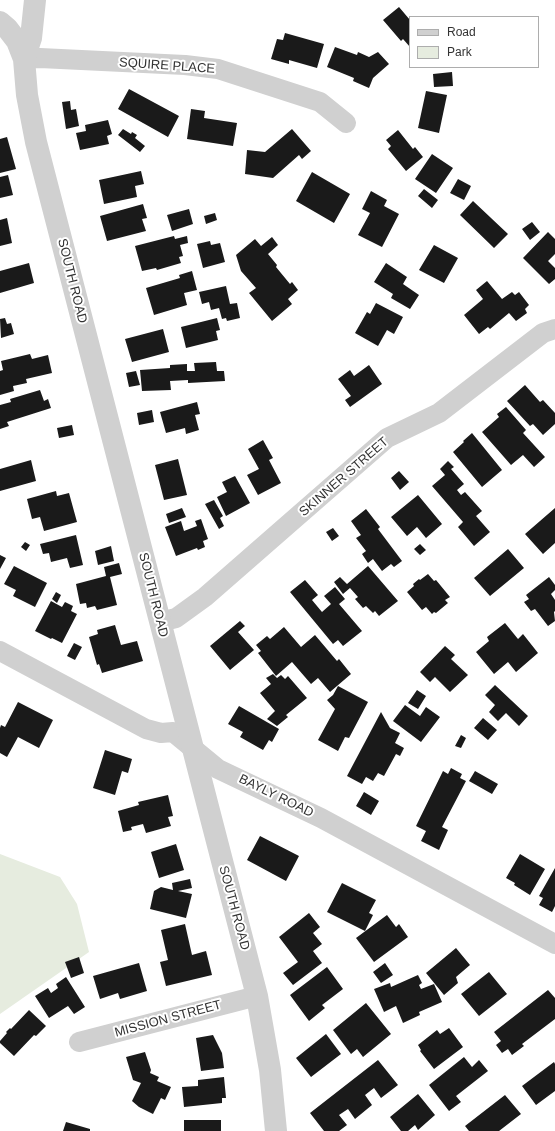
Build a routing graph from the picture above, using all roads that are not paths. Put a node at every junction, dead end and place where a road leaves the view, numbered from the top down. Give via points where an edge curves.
1 (35, 0) edge
2 (0, 22) edge
3 (24, 59) junction
4 (346, 123) dead end
5 (555, 328) edge
6 (160, 622) junction
7 (0, 651) edge
8 (192, 749) junction
9 (555, 944) edge
10 (257, 996) junction
11 (79, 1042) dead end
12 (276, 1131) edge

1 - 3 street, SOUTH ROAD via 31,38
2 - 3 street, SOUTH ROAD via 17,41
3 - 4 street, SQUIRE PLACE via 185,65 218,69 320,102
3 - 6 street, SOUTH ROAD via 27,95 36,142
5 - 6 street, SKINNER STREET via 543,333 439,413 387,438 205,597 176,618
6 - 8 street, SOUTH ROAD
7 - 8 street, BAYLY ROAD via 146,729 161,733 173,732
8 - 9 street, BAYLY ROAD via 218,769 321,818
8 - 10 street, SOUTH ROAD
10 - 11 street, MISSION STREET
10 - 12 street, SOUTH ROAD via 270,1070

